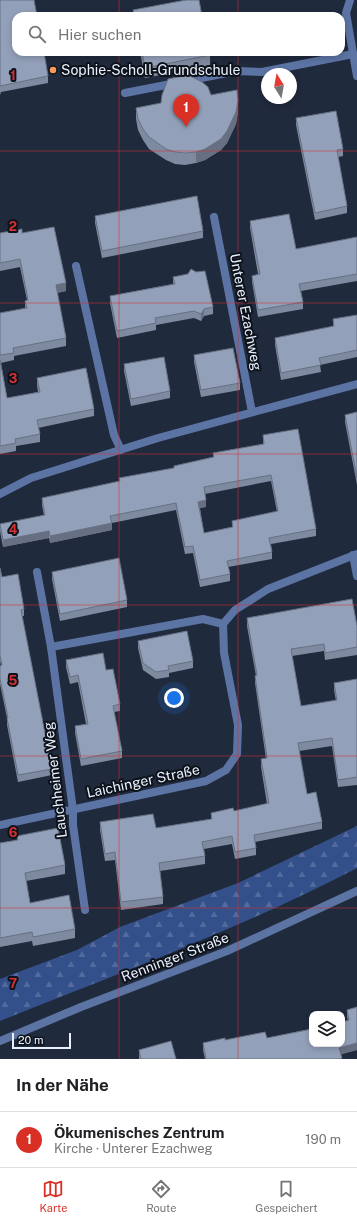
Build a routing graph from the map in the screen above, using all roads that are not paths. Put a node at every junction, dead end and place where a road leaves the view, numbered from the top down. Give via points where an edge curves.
1 (350, 0) edge
2 (353, 54) junction
3 (343, 56) edge
4 (345, 56) edge
5 (357, 76) edge
6 (125, 93) dead end
7 (214, 217) dead end
8 (76, 266) dead end
9 (357, 384) edge
10 (252, 412) junction
11 (121, 450) junction
12 (0, 494) edge
13 (355, 554) edge
14 (37, 572) dead end
15 (357, 576) edge
16 (223, 624) junction
17 (51, 647) junction
18 (73, 810) junction
19 (0, 825) edge
20 (357, 891) edge
21 (85, 910) dead end
22 (0, 1041) edge

1 - 2 street via 346,13
2 - 4 street
2 - 5 street
3 - 6 street via 262,72 237,71
7 - 10 street, Unterer Ezachweg
8 - 11 street via 114,435
9 - 10 street
10 - 11 street
11 - 12 street via 31,478
13 - 15 street
13 - 16 street via 268,589 235,610
14 - 17 street, Lauchheimer Weg
16 - 17 street via 203,620
16 - 18 street, Laichinger Straße via 224,653 238,725 237,754 226,770 206,781
17 - 18 street, Lauchheimer Weg
18 - 19 street, Laichinger Straße
18 - 21 street, Lauchheimer Weg
20 - 22 street, Renninger Straße via 227,951

